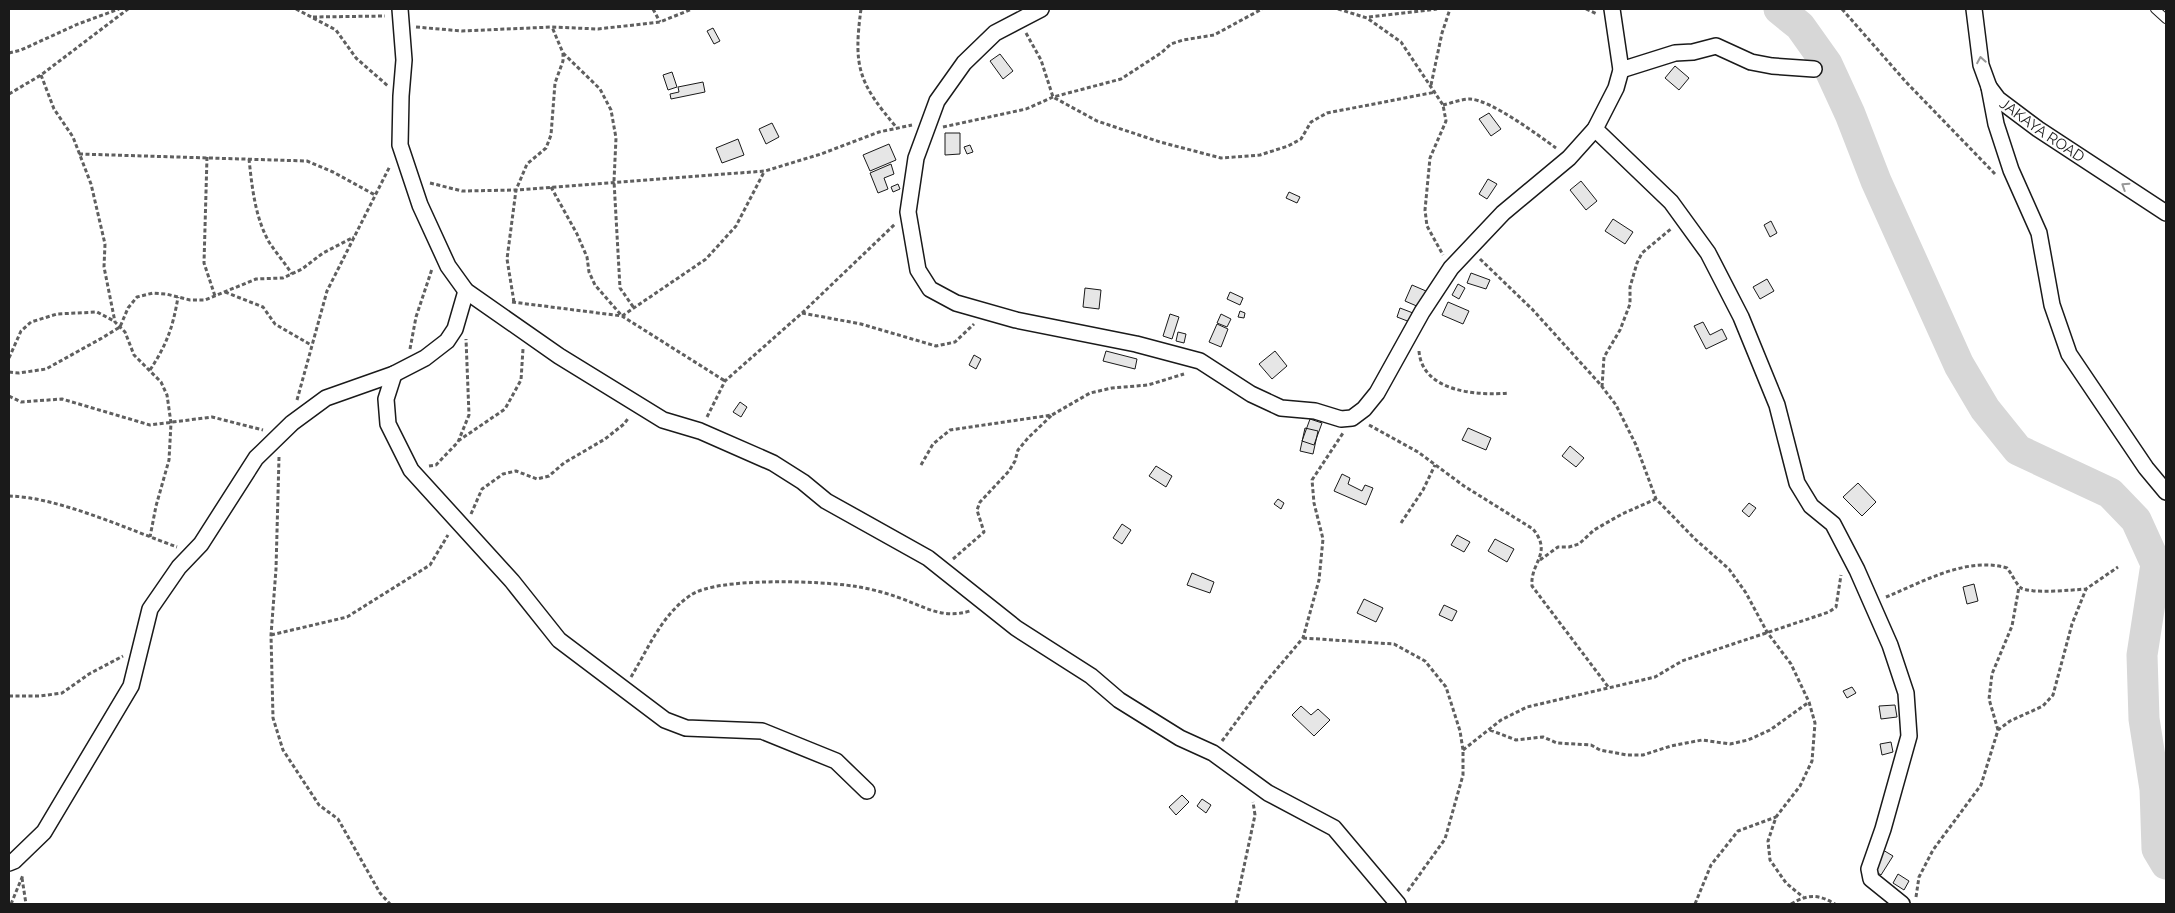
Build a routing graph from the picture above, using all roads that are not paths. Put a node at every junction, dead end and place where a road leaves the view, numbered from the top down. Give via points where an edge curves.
1 (1040, 9) edge
2 (1612, 9) edge
3 (1974, 9) edge
4 (2155, 9) edge
5 (401, 17) edge
6 (2166, 20) edge
7 (1814, 69) dead end
8 (1621, 70) junction
9 (1990, 86) junction
10 (1595, 129) junction
11 (2166, 213) edge
12 (466, 291) junction
13 (400, 371) junction
14 (2166, 492) edge
15 (867, 791) dead end
16 (9, 863) edge
17 (1401, 900) edge
18 (1902, 904) edge

1 - 10 street via 995,33 964,63 937,101 916,158 908,212 918,270 930,289 956,303 1200,362 1251,394 1281,408 1315,411 1341,419 1352,418 1377,394 1412,329 1451,268 1503,213 1569,158
2 - 8 street
9 -> 3 street, JAKAYA ROAD via 1981,65
4 - 6 lane
5 - 12 street via 404,60 400,145 448,266
7 - 8 street via 1750,62 1716,46 1675,53
8 - 10 street via 1616,88
11 -> 9 street, JAKAYA ROAD via 2038,129 1998,99
9 - 14 street via 1996,124 2010,170 2039,233 2052,305 2069,354 2146,468
10 - 18 street via 1672,202 1708,253 1741,317 1776,405 1797,483 1811,506 1833,524 1890,645 1906,693 1909,736 1869,868 1871,879
12 - 13 street via 455,329 447,341
12 - 17 street via 524,332 663,420 700,431 773,463 826,501 938,565 1016,628 1091,676 1119,700 1180,738 1199,745 1268,792 1334,828
13 - 15 street via 386,399 388,424 411,470 512,581 559,640 665,720 686,728 762,731 836,761
13 - 16 street via 326,398 292,422 256,458 193,553 179,567 150,609 131,686 66,796 44,832

